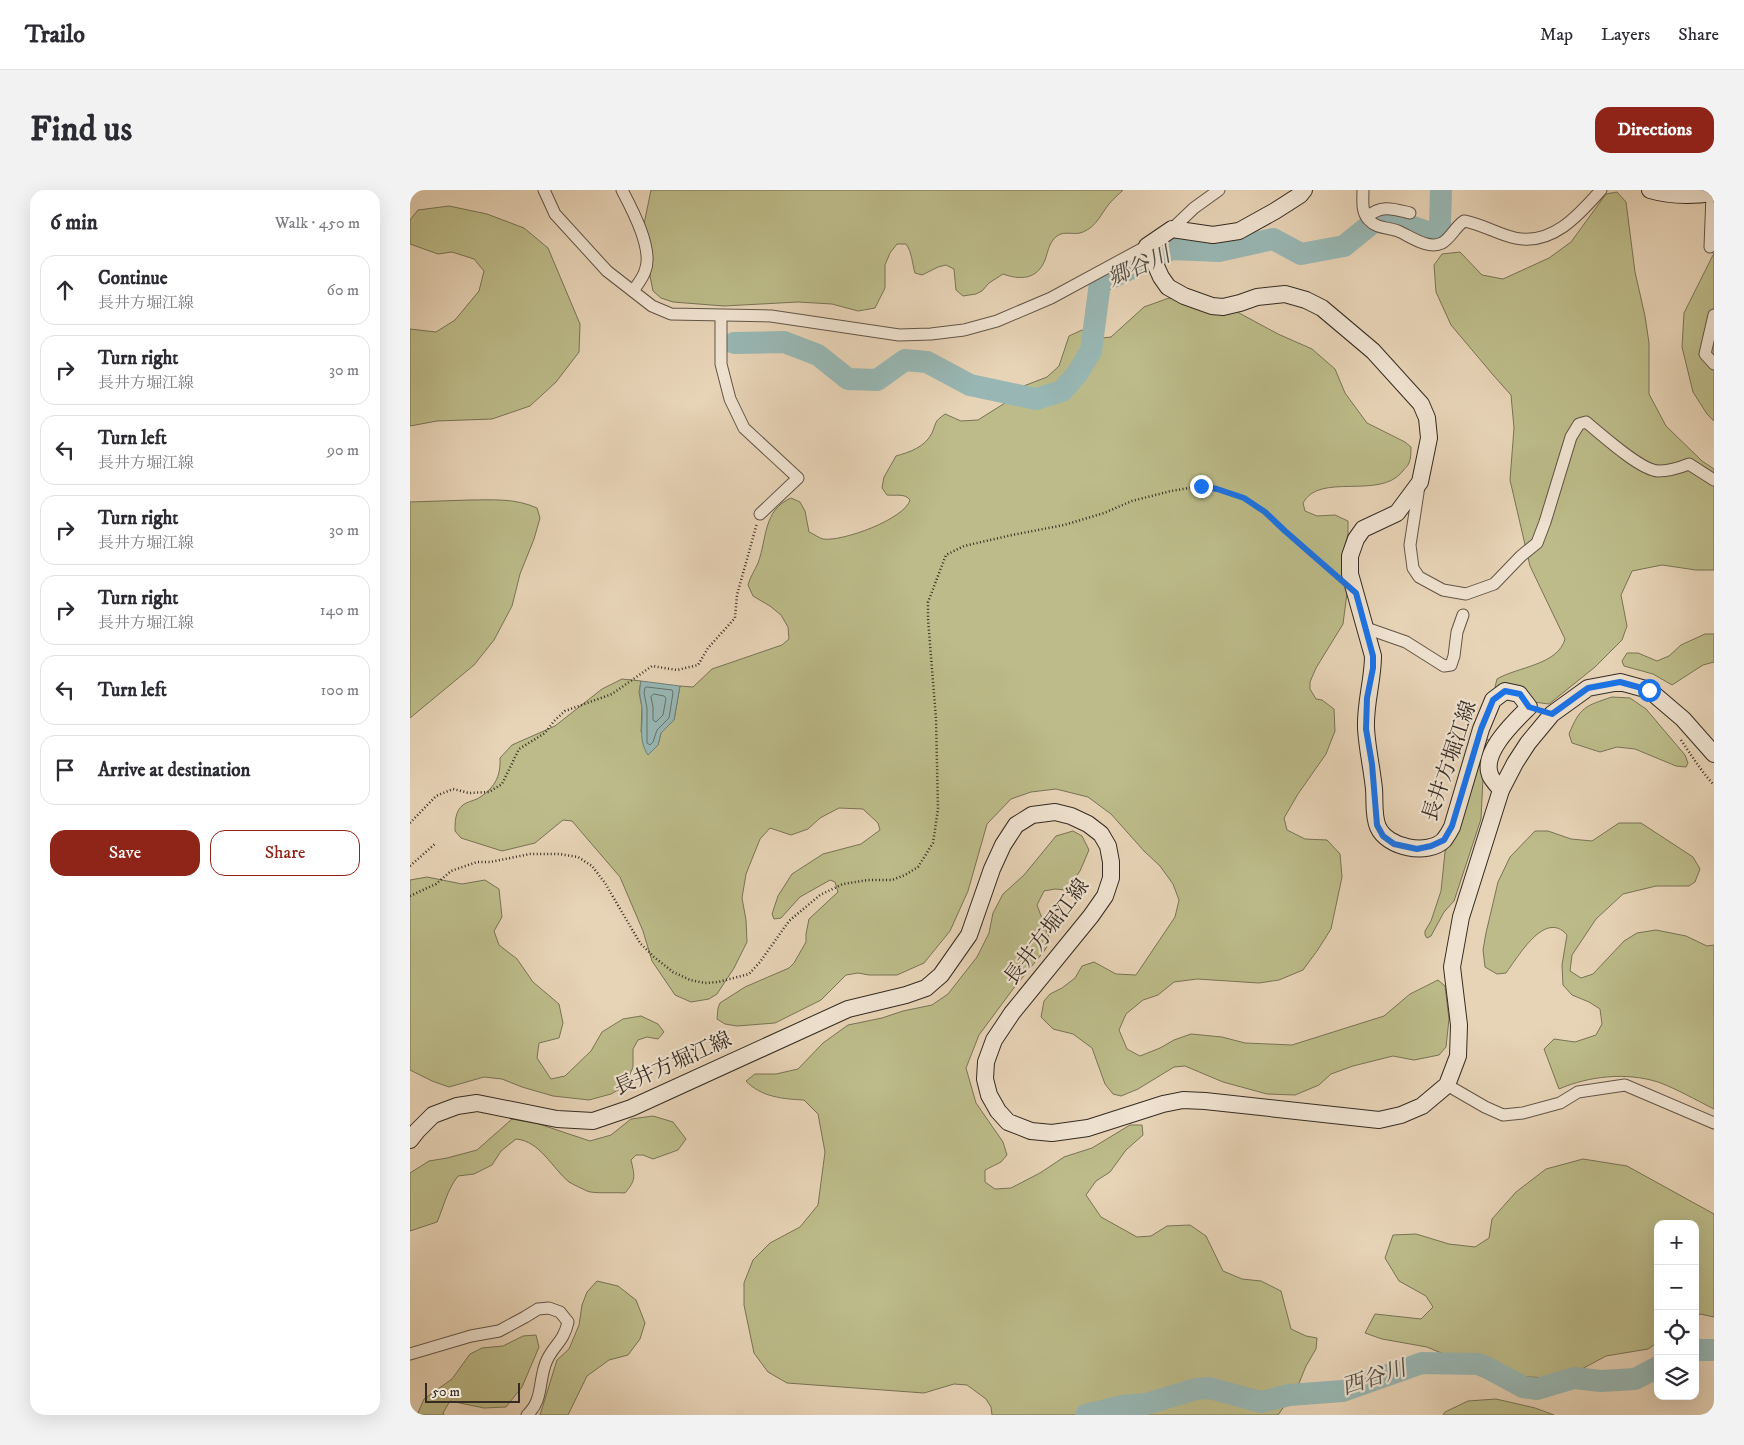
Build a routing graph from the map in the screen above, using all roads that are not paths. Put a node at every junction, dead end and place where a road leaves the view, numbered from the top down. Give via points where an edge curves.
1 (544, 190) edge
2 (622, 190) edge
3 (1218, 190) edge
4 (1304, 190) edge
5 (1363, 190) edge
6 (1602, 190) edge
7 (1650, 190) edge
8 (1713, 193) edge
9 (1410, 213) dead end
10 (1367, 217) junction
11 (1172, 229) junction
12 (1714, 239) edge
13 (1148, 249) junction
14 (633, 291) junction
15 (1714, 315) edge
16 (721, 316) junction
17 (1714, 364) edge
18 (1714, 480) edge
19 (1420, 482) junction
20 (760, 514) road end
21 (1463, 615) dead end
22 (1366, 628) junction
23 (1529, 707) junction
24 (1552, 714) junction
25 (1714, 754) edge
26 (1501, 790) junction
27 (1447, 1086) junction
28 (1714, 1123) edge
29 (410, 1140) edge
30 (410, 1354) edge
31 (528, 1415) edge

1 - 14 street via 554,214 607,271
2 - 14 street via 639,226 647,254 646,270
3 - 11 street
4 - 11 main road via 1239,231 1213,235
5 - 10 street via 1362,203
6 - 10 street via 1568,224 1533,240 1515,238 1464,221 1441,244 1429,244 1395,230 1380,228
7 - 8 main road via 1665,194
8 - 12 street via 1710,247
9 - 10 street via 1379,208
11 - 13 main road
13 - 16 street via 1051,298 996,321 964,330 899,335 771,316
13 - 19 main road, 長井方堀江線 via 1168,287 1212,306 1223,307 1256,296 1285,294 1322,308 1373,352 1421,404 1427,418 1429,438
14 - 16 street via 652,306 671,314
15 - 17 street via 1705,354
16 - 20 street via 721,364 730,399 744,428 798,478
18 - 19 street via 1689,464 1656,471 1618,449 1586,422 1579,424 1571,437 1537,543 1494,584 1466,594 1444,590 1419,577 1413,568 1410,545
19 - 22 main road, 長井方堀江線 via 1396,513 1363,529 1356,539 1350,556 1350,574
21 - 22 street via 1451,665 1444,666 1406,642
22 - 23 main road, 長井方堀江線 via 1373,656 1366,729 1377,825 1383,836 1394,844 1417,849 1444,840 1452,826 1493,700 1505,691 1520,694
23 - 24 main road, 長井方堀江線
23 - 26 main road, 長井方堀江線 via 1496,745 1490,776
24 - 25 main road via 1588,688 1620,682 1649,690 1683,719
24 - 26 main road via 1528,742
26 - 27 main road via 1461,917 1452,967 1459,1025 1458,1056
27 - 28 street via 1503,1115 1560,1103 1578,1092 1625,1085
27 - 29 main road, 長井方堀江線 via 1422,1106 1379,1120 1184,1100 1088,1128 1052,1133 1031,1131 1008,1122 989,1095 985,1080 986,1062 994,1040 1105,896 1111,878 1108,846 1101,834 1088,824 1055,812 1032,815 1016,825 1002,845 969,935 941,975 926,988 848,1009 631,1108 593,1121 557,1119 477,1103 433,1115
30 - 31 street via 499,1331 538,1309 560,1312 568,1322 565,1334 547,1359 540,1395

